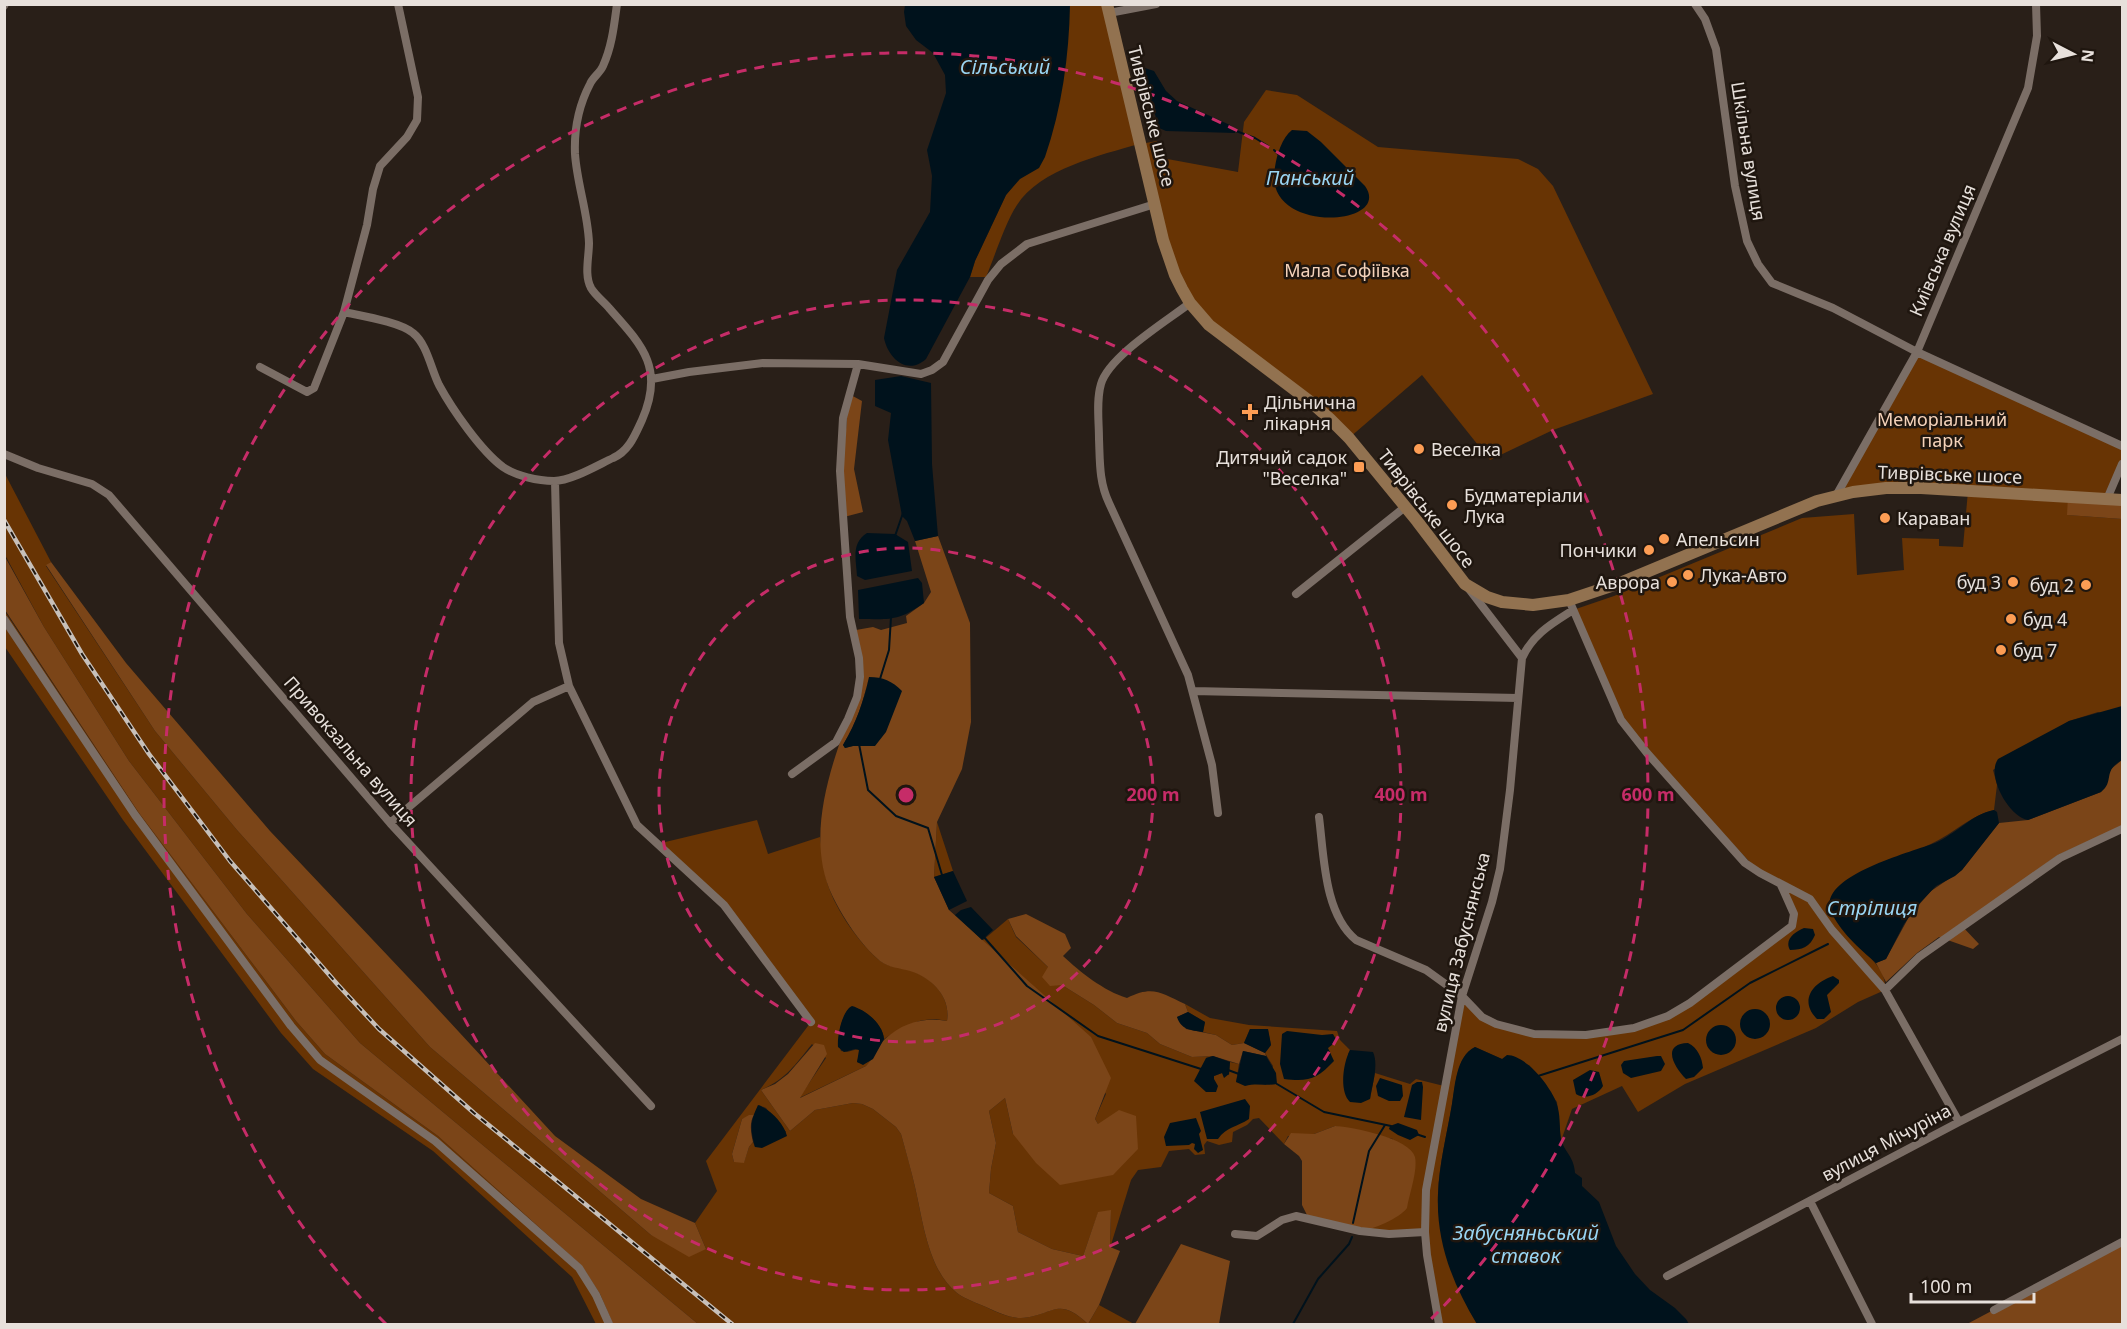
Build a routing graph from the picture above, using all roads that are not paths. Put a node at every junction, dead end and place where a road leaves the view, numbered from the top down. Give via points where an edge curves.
1 (398, 4) edge
2 (617, 4) edge
3 (1156, 4) edge
4 (1695, 4) edge
5 (2036, 4) edge
6 (1108, 9) edge
7 (1155, 204) junction
8 (1190, 303) junction
9 (344, 312) junction
10 (1917, 352) junction
11 (858, 364) junction
12 (260, 367) dead end
13 (652, 379) junction
14 (2122, 446) edge
15 (4, 454) edge
16 (2122, 464) edge
17 (555, 482) junction
18 (1837, 494) junction
19 (2107, 499) junction
20 (2122, 500) edge
21 (1405, 507) junction
22 (1465, 584) junction
23 (1296, 594) dead end
24 (1571, 605) junction
25 (4, 619) edge
26 (1522, 658) junction
27 (569, 686) junction
28 (1193, 691) junction
29 (1518, 698) junction
30 (792, 774) dead end
31 (1218, 813) dead end
32 (1319, 817) dead end
33 (390, 823) junction
34 (2122, 828) edge
35 (1780, 885) junction
36 (1885, 990) junction
37 (1462, 996) junction
38 (811, 1022) dead end
39 (2122, 1039) edge
40 (651, 1106) dead end
41 (1959, 1122) junction
42 (1810, 1200) junction
43 (1425, 1232) junction
44 (1235, 1234) dead end
45 (2122, 1242) edge
46 (1666, 1276) dead end
47 (1994, 1310) dead end
48 (609, 1324) edge
49 (1439, 1324) edge
50 (1872, 1324) edge

1 - 9 street via 418,97 417,120 380,166
2 - 13 street via 612,43 579,108 575,153 589,242 587,271 591,288 637,339
3 - 6 street
4 - 10 street, Шкільна вулиця via 1716,49 1735,186 1747,241 1758,264 1772,283 1833,308
5 - 10 street, Київська вулиця via 2037,36 2028,88
6 - 7 main road, Тиврівське шосе
7 - 8 main road, Тиврівське шосе via 1168,258
7 - 11 street via 1027,244 988,280 943,362 932,370 921,374
8 - 21 main road, Тиврівське шосе via 1217,333 1330,419
8 - 28 street via 1108,370 1098,404 1102,489 1181,657
9 - 12 street via 314,388 307,392 299,389
9 - 17 street via 404,327 413,333 451,406 485,449 503,467 521,476
10 - 14 street, Шкільна вулиця
10 - 18 street, Київська вулиця
11 - 13 street via 763,363
11 - 30 street via 843,418 840,471 850,617 860,658 857,697 836,742
13 - 17 street via 644,417 623,453
15 - 33 street, Привокзальна вулиця via 92,484 109,495
16 - 19 street
17 - 27 street via 560,643
18 - 19 main road, Тиврівське шосе via 1921,488
18 - 24 main road, Тиврівське шосе
19 - 20 main road, Тиврівське шосе
21 - 22 main road, Тиврівське шосе
21 - 23 street
22 - 24 main road, Тиврівське шосе via 1510,604
22 - 26 street
24 - 26 street via 1537,634
24 - 35 street via 1615,709 1633,737 1745,862
25 - 48 street via 135,815 320,1060 435,1141 579,1268 597,1295
26 - 29 street, вулиця Забуснянська
27 - 33 street via 533,702
27 - 38 street via 637,825 724,905
28 - 29 street
28 - 31 street via 1212,765
29 - 37 street, вулиця Забуснянська via 1500,869
32 - 37 street via 1334,908 1343,927 1356,940 1426,970
33 - 40 street, Привокзальна вулиця
34 - 36 street via 2060,858 1919,957
35 - 36 street via 1810,899
35 - 37 street via 1794,914 1788,931 1680,1009 1652,1022 1602,1034 1534,1034 1490,1021
36 - 41 street
37 - 43 street, вулиця Забуснянська via 1428,1176
39 - 41 street, вулиця Мічуріна
41 - 42 street, вулиця Мічуріна
42 - 46 street, вулиця Мічуріна
42 - 50 street
43 - 44 street via 1360,1231 1296,1216 1257,1236
43 - 49 street, вулиця Забуснянська
45 - 47 street

